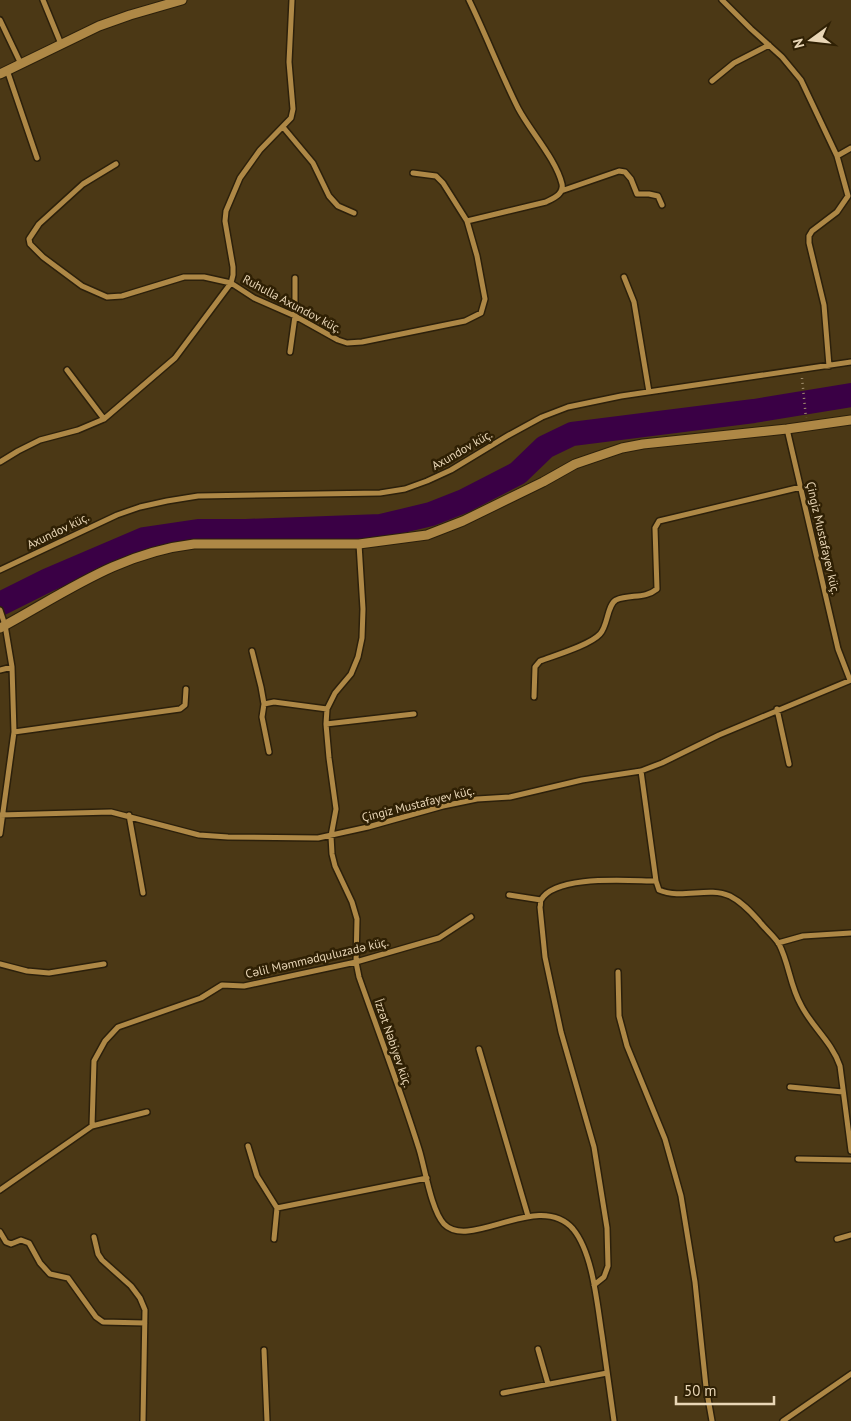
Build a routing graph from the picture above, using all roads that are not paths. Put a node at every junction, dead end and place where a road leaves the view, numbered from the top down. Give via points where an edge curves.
1 (43, 0) edge
2 (182, 0) edge
3 (292, 0) edge
4 (469, 0) edge
5 (722, 0) edge
6 (0, 20) edge
7 (61, 44) junction
8 (769, 45) junction
9 (21, 64) junction
10 (4, 72) edge
11 (712, 81) dead end
12 (283, 128) junction
13 (851, 148) edge
14 (837, 156) junction
15 (37, 158) dead end
16 (116, 164) dead end
17 (413, 172) dead end
18 (561, 191) junction
19 (850, 193) edge
20 (662, 205) dead end
21 (354, 213) dead end
22 (467, 221) junction
23 (624, 277) dead end
24 (294, 278) dead end
25 (231, 283) junction
26 (295, 316) junction
27 (290, 352) dead end
28 (851, 362) edge
29 (829, 366) junction
30 (67, 370) dead end
31 (649, 392) junction
32 (104, 419) junction
33 (851, 420) edge
34 (787, 429) junction
35 (0, 462) edge
36 (801, 487) junction
37 (359, 544) junction
38 (0, 570) edge
39 (1, 613) edge
40 (3, 626) edge
41 (252, 651) dead end
42 (12, 667) junction
43 (0, 670) edge
44 (850, 680) edge
45 (186, 689) dead end
46 (534, 697) dead end
47 (264, 704) junction
48 (327, 709) junction
49 (777, 710) junction
50 (414, 714) dead end
51 (326, 724) junction
52 (14, 732) junction
53 (269, 752) dead end
54 (789, 764) dead end
55 (641, 771) junction
56 (2, 815) edge
57 (129, 815) junction
58 (0, 834) edge
59 (331, 836) junction
60 (656, 880) junction
61 (143, 893) dead end
62 (510, 894) dead end
63 (541, 900) junction
64 (471, 917) dead end
65 (851, 933) edge
66 (778, 943) junction
67 (356, 962) junction
68 (0, 964) edge
69 (104, 964) dead end
70 (618, 972) dead end
71 (479, 1049) dead end
72 (790, 1087) dead end
73 (844, 1092) junction
74 (147, 1112) dead end
75 (92, 1126) junction
76 (248, 1146) dead end
77 (851, 1151) edge
78 (798, 1159) dead end
79 (851, 1160) edge
80 (427, 1178) junction
81 (0, 1190) edge
82 (277, 1208) junction
83 (528, 1216) junction
84 (0, 1232) edge
85 (851, 1235) edge
86 (94, 1237) dead end
87 (274, 1240) dead end
88 (837, 1240) dead end
89 (594, 1285) junction
90 (146, 1323) junction
91 (538, 1349) dead end
92 (264, 1350) dead end
93 (607, 1373) junction
94 (851, 1374) edge
95 (548, 1384) junction
96 (502, 1393) dead end
97 (143, 1421) edge
98 (268, 1421) edge
99 (614, 1421) edge
100 (712, 1421) edge
101 (783, 1421) edge

1 - 7 street
2 - 7 street via 99,26
3 - 12 street via 289,62 293,109
4 - 18 street via 519,109 554,165 562,185
5 - 8 street
6 - 9 street
7 - 9 street
8 - 11 street via 734,64
8 - 14 street via 801,80
9 - 10 street
10 - 15 street
12 - 21 street via 313,164 329,196 338,206
12 - 25 street via 247,167 226,211 233,267
13 - 14 street
14 - 19 street
16 - 25 street, Ruhulla Axundov küç. via 83,184 35,230 29,239 30,244 82,286 107,297 122,296 184,277 204,277
17 - 22 street, Ruhulla Axundov küç. via 436,176
18 - 20 street via 619,171 631,179 637,194 658,196
18 - 22 street via 546,202
19 - 29 street via 837,212 809,236 824,305
22 - 26 street, Ruhulla Axundov küç. via 485,299 481,313 473,318 347,343
23 - 31 street via 634,302
24 - 26 street
25 - 26 street, Ruhulla Axundov küç. via 254,298
25 - 32 street via 175,358
26 - 27 street
28 - 29 street, Axundov küç.
29 - 31 street, Axundov küç.
30 - 32 street
31 - 38 street, Axundov küç. via 568,408 542,417 451,470 405,488 380,493 198,496 168,501 117,515
32 - 35 street via 40,440
33 - 34 street
34 - 36 street, Çingiz Mustafayev küç.
34 - 37 street via 622,448 575,464 440,530
36 - 44 street, Çingiz Mustafayev küç. via 838,649
36 - 46 street via 659,521 655,528 657,589 650,594 617,600 611,605 602,633 592,641 540,661 535,667
37 - 40 street via 175,546 121,562
37 - 48 street, İzzət Nəbiyev küç. via 362,638 351,674 334,694
39 - 40 street
40 - 42 street
41 - 47 street
42 - 43 street
42 - 52 street
44 - 49 street, Çingiz Mustafayev küç.
45 - 52 street via 185,705 180,709
47 - 48 street via 274,702
47 - 53 street via 262,717
48 - 51 street, İzzət Nəbiyev küç.
49 - 54 street
49 - 55 street, Çingiz Mustafayev küç.
50 - 51 street
51 - 59 street, İzzət Nəbiyev küç. via 336,809
52 - 56 street
55 - 59 street, Çingiz Mustafayev küç. via 582,780 510,797 477,799
55 - 60 street
56 - 57 street, Çingiz Mustafayev küç. via 111,812
56 - 58 street
57 - 59 street, Çingiz Mustafayev küç. via 199,834 228,837
57 - 61 street
59 - 67 street, İzzət Nəbiyev küç. via 335,866 357,918
60 - 63 street via 569,883 554,888
60 - 66 street via 659,890 669,894 718,893 730,896 751,912
62 - 63 street
63 - 89 street via 545,956 561,1032 594,1146 607,1228 608,1266 604,1277
64 - 67 street, Cəlil Məmmədquluzadə küç. via 439,938
65 - 66 street via 803,936
66 - 73 street via 800,1005 837,1055
67 - 75 street, Cəlil Məmmədquluzadə küç. via 244,986 222,986 201,998 118,1027 104,1041 94,1060
67 - 80 street, İzzət Nəbiyev küç.
68 - 69 street via 49,973
70 - 100 street via 618,1016 665,1139 681,1196
71 - 83 street
72 - 73 street
73 - 77 street
74 - 75 street
75 - 81 street
76 - 82 street via 257,1176
78 - 79 street
80 - 82 street
80 - 83 street, İzzət Nəbiyev küç. via 437,1212 444,1224 452,1229 480,1228
82 - 87 street
83 - 89 street, İzzət Nəbiyev küç. via 563,1220 574,1230 584,1247
84 - 90 street via 6,1242 12,1244 21,1240 28,1243 50,1274 68,1278 103,1322
85 - 88 street
86 - 90 street via 102,1260 132,1286 140,1298
89 - 93 street, İzzət Nəbiyev küç.
90 - 97 street
91 - 95 street
92 - 98 street
93 - 95 street
93 - 99 street, İzzət Nəbiyev küç.
94 - 101 street
95 - 96 street

